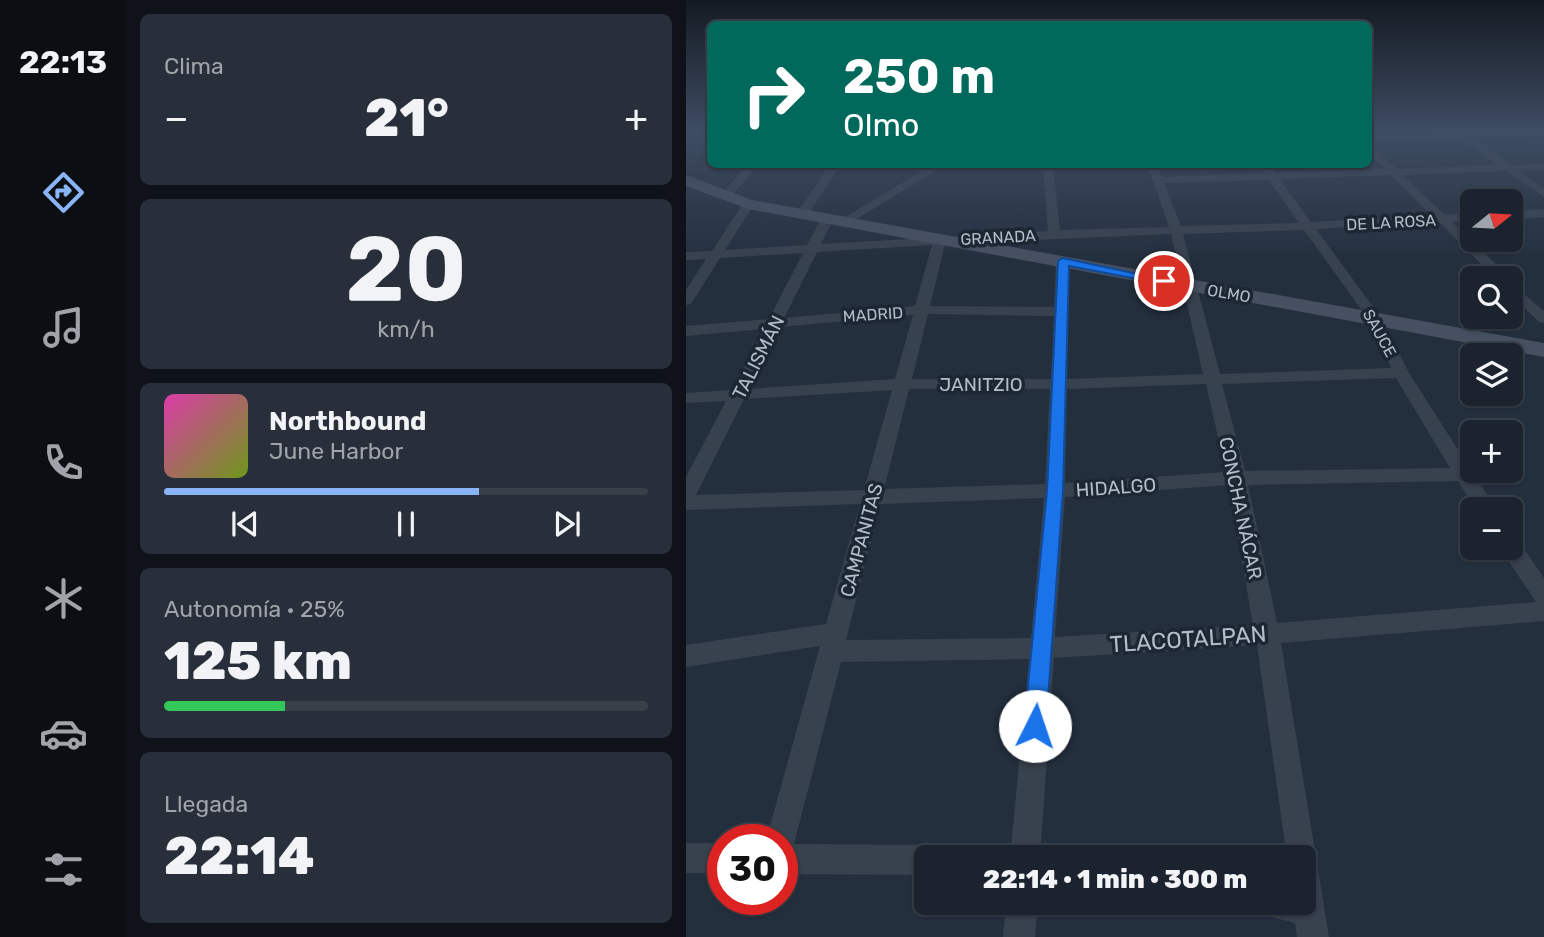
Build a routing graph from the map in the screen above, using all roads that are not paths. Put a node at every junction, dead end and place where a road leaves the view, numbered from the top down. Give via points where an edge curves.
1 (746, 173) edge
2 (830, 173) edge
3 (925, 173) edge
4 (1049, 173) edge
5 (1155, 173) edge
6 (1270, 173) edge
7 (1421, 173) edge
8 (1515, 173) edge
9 (1397, 174) junction
10 (1273, 177) junction
11 (686, 180) edge
12 (1158, 180) junction
13 (1544, 194) edge
14 (726, 196) junction
15 (748, 204) junction
16 (803, 213) junction
17 (1544, 213) edge
18 (1523, 214) edge
19 (1460, 218) edge
20 (837, 219) junction
21 (1443, 219) junction
22 (1310, 226) junction
23 (1176, 230) junction
24 (1054, 234) junction
25 (940, 240) junction
26 (814, 247) junction
27 (715, 255) junction
28 (686, 256) edge
29 (1063, 261) junction
30 (1491, 266) edge
31 (1189, 286) junction
32 (1544, 299) edge
33 (1525, 300) joint
34 (686, 301) edge
35 (922, 310) junction
36 (1060, 312) junction
37 (1374, 319) junction
38 (1544, 320) edge
39 (775, 321) junction
40 (686, 331) edge
41 (1544, 350) edge
42 (1401, 373) junction
43 (1211, 378) junction
44 (902, 384) junction
45 (1058, 384) junction
46 (739, 395) junction
47 (686, 398) edge
48 (1460, 469) edge
49 (1460, 474) edge
50 (1237, 478) junction
51 (1055, 491) junction
52 (686, 496) edge
53 (872, 496) junction
54 (686, 503) edge
55 (1521, 560) edge
56 (1540, 585) edge
57 (1544, 611) edge
58 (1267, 634) junction
59 (833, 642) junction
60 (1041, 648) junction
61 (686, 656) edge
62 (785, 824) edge
63 (1026, 845) edge
64 (1300, 845) edge
65 (686, 858) edge
66 (707, 859) edge
67 (798, 859) edge
68 (914, 860) edge
69 (1021, 915) edge
70 (1295, 915) edge
71 (1311, 923) edge
72 (1019, 937) edge

1 - 14 street
2 - 16 street
3 - 20 street
4 - 24 street
5 - 12 street, CONCHA NÁCAR
6 - 10 street, SAUCE
7 - 9 street
8 - 13 street
9 - 10 street
9 - 21 street
10 - 12 street
10 - 22 street, SAUCE
11 - 14 main road, OLMO
12 - 23 street, CONCHA NÁCAR
14 - 15 main road, OLMO
15 - 16 main road, OLMO
15 - 27 street
16 - 20 main road, OLMO
17 - 18 street
19 - 21 street, DE LA ROSA
20 - 25 main road, OLMO
20 - 26 street, TALISMÁN
21 - 22 street, DE LA ROSA
21 - 30 street
22 - 23 street, GRANADA
22 - 37 street, SAUCE
23 - 24 street, GRANADA
23 - 31 street, CONCHA NÁCAR
24 - 25 street, GRANADA
25 - 26 street, GRANADA
25 - 29 main road, OLMO
25 - 35 street, CAMPANITAS
26 - 27 street, GRANADA
26 - 39 street, TALISMÁN
27 - 28 street, GRANADA
27 - 34 street
29 - 31 main road, OLMO
29 - 36 street
31 - 37 main road, OLMO
31 - 43 street, CONCHA NÁCAR
32 - 33 street
33 - 38 street
35 - 36 street, MADRID
35 - 39 street, MADRID
35 - 44 street, CAMPANITAS
36 - 45 street
37 - 41 main road, OLMO
37 - 42 street, SAUCE
39 - 40 street, MADRID
39 - 46 street, TALISMÁN
42 - 43 street, JANITZIO
42 - 48 street, SAUCE
43 - 45 street, JANITZIO
43 - 50 street, CONCHA NÁCAR
44 - 45 street, JANITZIO
44 - 46 street, JANITZIO
44 - 53 street, CAMPANITAS
45 - 51 street
46 - 47 street, JANITZIO
46 - 52 street, TALISMÁN
49 - 50 street, HIDALGO
50 - 51 street, HIDALGO
50 - 58 street, CONCHA NÁCAR
51 - 53 street, HIDALGO
51 - 60 street
53 - 54 street, HIDALGO
53 - 59 street, CAMPANITAS
55 - 56 street
57 - 58 street, TLACOTALPAN
58 - 60 street, TLACOTALPAN
58 - 64 street, CONCHA NÁCAR
59 - 60 street, TLACOTALPAN
59 - 61 street, TLACOTALPAN
59 - 62 street, CAMPANITAS
60 - 63 street
65 - 66 street
67 - 68 street
69 - 72 street
70 - 71 street

